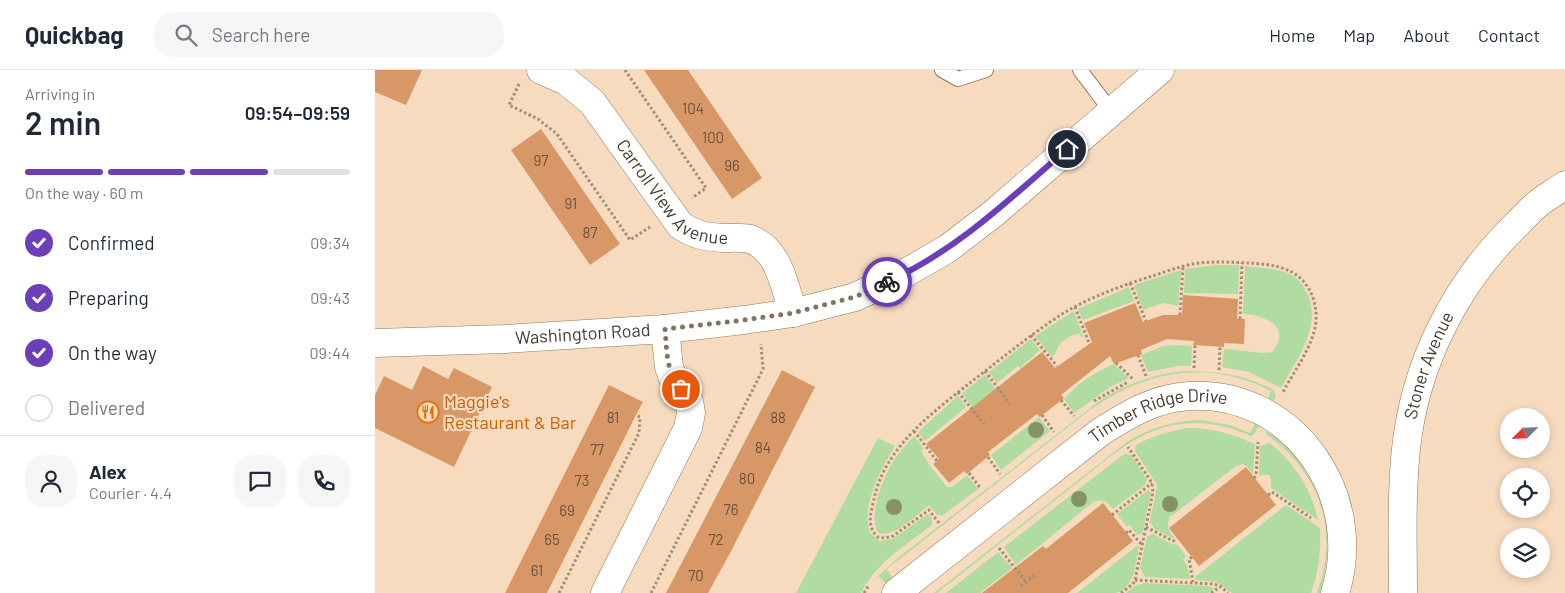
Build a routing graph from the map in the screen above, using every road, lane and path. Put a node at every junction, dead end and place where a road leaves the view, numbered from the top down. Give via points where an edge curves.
1 (541, 70) edge
2 (625, 70) edge
3 (943, 70) edge
4 (985, 70) edge
5 (1080, 70) edge
6 (1160, 70) edge
7 (514, 95) dead end
8 (1111, 111) junction
9 (1565, 185) edge
10 (700, 192) dead end
11 (639, 234) dead end
12 (1242, 263) junction
13 (1183, 266) junction
14 (1130, 283) junction
15 (1075, 307) junction
16 (793, 313) junction
17 (1180, 315) dead end
18 (1240, 319) dead end
19 (1146, 321) dead end
20 (665, 329) junction
21 (1031, 335) junction
22 (375, 343) edge
23 (1089, 343) dead end
24 (1195, 345) dead end
25 (1220, 347) dead end
26 (761, 351) dead end
27 (1138, 355) dead end
28 (1116, 364) dead end
29 (1057, 366) dead end
30 (1194, 368) dead end
31 (1219, 370) dead end
32 (985, 371) junction
33 (1146, 376) dead end
34 (1134, 380) dead end
35 (958, 392) junction
36 (1283, 392) dead end
37 (1061, 400) dead end
38 (1010, 404) dead end
39 (636, 415) dead end
40 (1042, 415) dead end
41 (1074, 416) dead end
42 (984, 424) dead end
43 (914, 431) junction
44 (1054, 432) dead end
45 (1264, 440) dead end
46 (1135, 443) dead end
47 (1128, 447) junction
48 (1123, 451) dead end
49 (988, 457) dead end
50 (937, 461) dead end
51 (969, 473) dead end
52 (1000, 474) dead end
53 (1254, 478) dead end
54 (1153, 483) junction
55 (981, 489) dead end
56 (1268, 495) dead end
57 (1112, 515) dead end
58 (1315, 521) dead end
59 (939, 522) dead end
60 (1145, 527) junction
61 (1126, 533) dead end
62 (1177, 538) dead end
63 (1007, 542) dead end
64 (1142, 546) junction
65 (999, 548) junction
66 (991, 554) dead end
67 (1192, 557) dead end
68 (1034, 575) dead end
69 (1135, 580) junction
70 (1026, 582) junction
71 (1193, 582) junction
72 (1021, 586) dead end
73 (1220, 586) junction
74 (559, 593) edge
75 (605, 593) edge
76 (651, 593) edge
77 (896, 593) edge
78 (1121, 593) edge
79 (1211, 593) edge
80 (1228, 593) edge
81 (1335, 593) edge
82 (1403, 593) edge

1 - 16 street, Carroll View Avenue via 566,80 592,102 680,225 699,236 748,239 767,250 775,261
2 - 10 path via 706,188
3 - 4 lane via 959,79
5 - 8 lane
6 - 8 street, Washington Road
7 - 11 path via 509,105 538,119 557,134 631,240
8 - 16 street, Washington Road via 994,213 947,249 855,297
9 - 82 street, Stoner Avenue via 1539,203 1493,248 1461,291 1439,330 1421,379 1406,449
12 - 13 path via 1207,262
12 - 18 path
12 - 36 path via 1275,266 1294,272 1313,296 1314,330
13 - 14 path
13 - 17 path
14 - 15 path
14 - 19 path
15 - 21 path
15 - 23 path
16 - 20 street, Washington Road
20 - 22 street, Washington Road
20 - 75 street via 669,367 674,381 689,401 688,428
21 - 29 path
21 - 32 path
24 - 30 path
25 - 31 path
26 - 76 path via 763,369
27 - 33 path
28 - 34 path
32 - 35 path
32 - 38 path
35 - 42 path
35 - 43 path
37 - 41 path
39 - 74 path via 640,417 639,433
40 - 44 path
43 - 50 path
43 - 59 path via 899,447 881,477 871,528 878,537 889,537 929,510
45 - 53 path via 1258,439
46 - 47 path
47 - 48 path
47 - 54 path
49 - 52 path
51 - 55 path
54 - 57 path
54 - 60 path
56 - 58 path via 1272,492
60 - 62 path via 1173,542
60 - 64 path
61 - 64 path via 1129,530
63 - 65 path
64 - 69 path
65 - 66 path
65 - 70 path
67 - 71 path via 1189,559
68 - 70 path
69 - 71 path
69 - 78 path
70 - 72 path
71 - 73 path
73 - 79 path
73 - 80 path
77 - 81 street, Timber Ridge Drive via 1105,428 1153,403 1170,398 1206,396 1231,400 1269,416 1293,433 1325,474 1336,499 1343,529 1343,556

